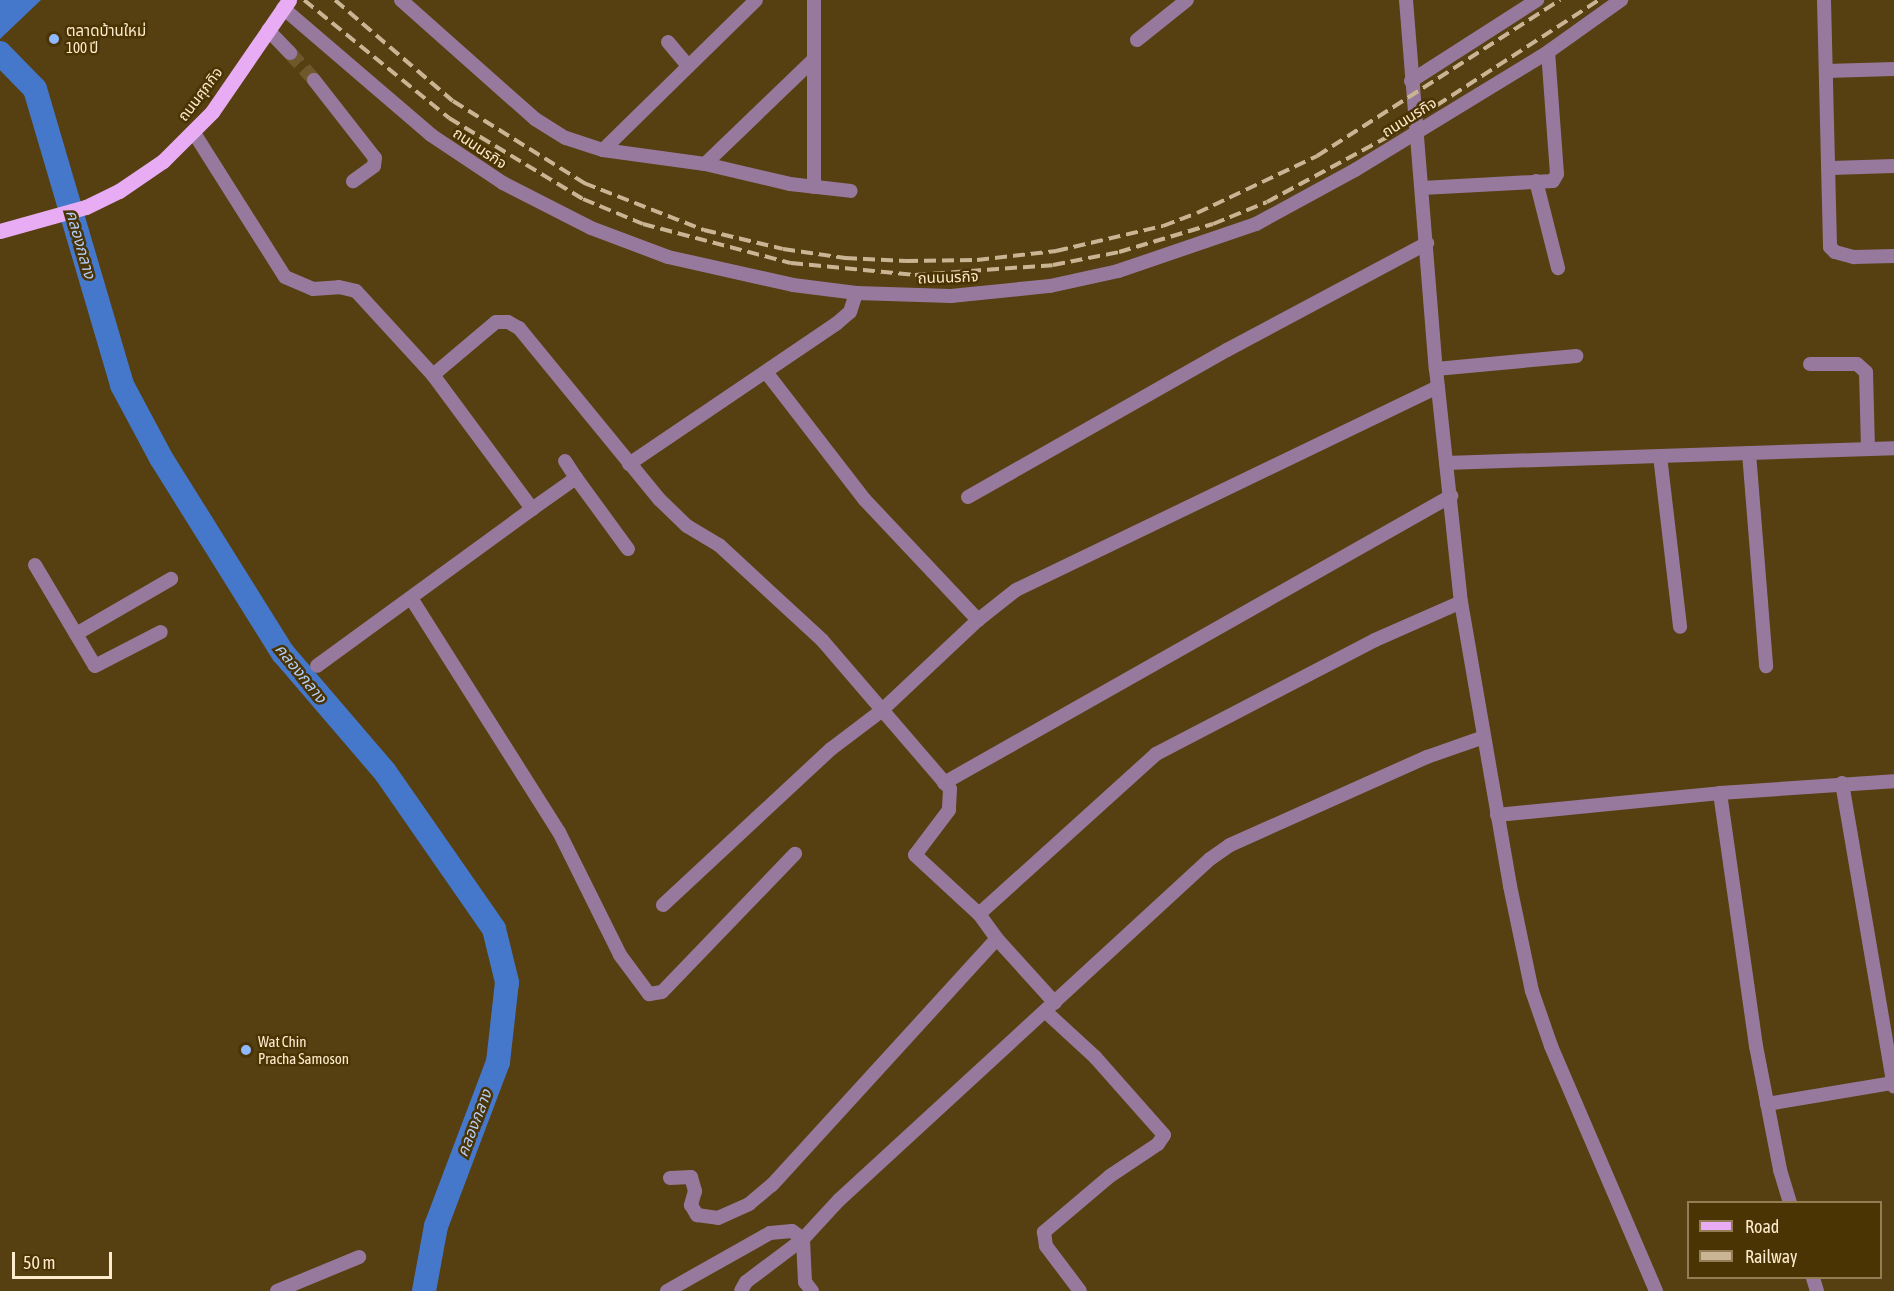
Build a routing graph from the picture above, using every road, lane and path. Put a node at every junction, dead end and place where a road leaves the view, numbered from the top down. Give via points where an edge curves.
1 (401, 0) edge
2 (814, 0) edge
3 (1187, 0) edge
4 (1406, 0) edge
5 (1537, 0) edge
6 (1621, 0) edge
7 (1824, 0) edge
8 (752, 1) edge
9 (286, 4) edge
10 (268, 30) junction
11 (1137, 40) dead end
12 (668, 42) dead end
13 (1548, 52) junction
14 (290, 53) tunnel mouth
15 (813, 60) junction
16 (688, 66) junction
17 (1894, 69) edge
18 (1826, 71) junction
19 (314, 80) tunnel mouth
20 (1412, 81) junction
21 (1416, 132) junction
22 (194, 133) junction
23 (603, 150) junction
24 (705, 164) junction
25 (1894, 166) edge
26 (1830, 168) junction
27 (354, 180) dead end
28 (1536, 181) junction
29 (814, 187) junction
30 (1422, 188) junction
31 (851, 191) dead end
32 (7, 229) edge
33 (1427, 243) junction
34 (1894, 256) edge
35 (1558, 268) dead end
36 (856, 293) junction
37 (1576, 356) dead end
38 (1810, 364) dead end
39 (1436, 369) junction
40 (766, 372) junction
41 (433, 375) junction
42 (1438, 387) junction
43 (1894, 448) edge
44 (1868, 449) junction
45 (1749, 453) junction
46 (1660, 456) junction
47 (565, 461) dead end
48 (629, 464) junction
49 (1446, 464) junction
50 (576, 478) junction
51 (1451, 496) junction
52 (968, 497) dead end
53 (532, 509) junction
54 (628, 549) dead end
55 (35, 565) dead end
56 (171, 579) dead end
57 (411, 598) junction
58 (1461, 603) junction
59 (978, 620) junction
60 (1680, 627) dead end
61 (162, 632) dead end
62 (75, 634) junction
63 (317, 666) dead end
64 (1766, 666) dead end
65 (880, 712) junction
66 (1484, 737) junction
67 (1894, 781) edge
68 (944, 783) junction
69 (1842, 783) junction
70 (1720, 793) junction
71 (1497, 815) junction
72 (795, 854) dead end
73 (663, 905) dead end
74 (980, 914) junction
75 (997, 939) junction
76 (1050, 1007) junction
77 (1894, 1085) edge
78 (1767, 1104) junction
79 (670, 1178) dead end
80 (1790, 1201) edge
81 (803, 1239) junction
82 (359, 1257) dead end
83 (277, 1291) edge
84 (667, 1291) edge
85 (741, 1291) edge
86 (812, 1291) edge
87 (1080, 1291) edge
88 (1656, 1291) edge

1 - 23 street via 535,119 566,138
2 - 15 street
3 - 11 street
4 - 20 street
5 - 20 street
6 - 13 street, ถนนนรกิจ
7 - 18 street
8 - 16 street
9 - 10 main road, ถนนศุภกิจ
9 - 36 street, ถนนนรกิจ via 431,135 503,183 591,228 668,257 793,285
10 - 14 street
10 - 22 main road, ถนนศุภกิจ
12 - 16 street
13 - 21 street, ถนนนรกิจ
13 - 28 street via 1557,174 1553,181
15 - 24 street
15 - 29 street
16 - 23 street
17 - 18 street
18 - 26 street
19 - 27 street via 375,158 374,166
20 - 21 street
21 - 30 street
21 - 36 street, ถนนนรกิจ via 1271,217 1118,271 1050,286 951,296
22 - 32 main road, ถนนศุภกิจ via 120,191 60,216
22 - 41 street via 285,277 313,290 339,287 356,291
23 - 24 street
24 - 29 street
25 - 26 street
26 - 34 street via 1830,247 1854,256
28 - 30 street
28 - 35 street
29 - 31 street
30 - 33 street
33 - 39 street
33 - 52 street via 1227,350
36 - 40 street via 850,312
37 - 39 street
38 - 44 street via 1857,364 1866,372
39 - 42 street
40 - 48 street
40 - 59 street via 865,500
41 - 48 street via 496,322 508,322 519,328
41 - 53 street
42 - 49 street
42 - 59 street via 1016,590
43 - 44 street
44 - 45 street
45 - 46 street
45 - 64 street
46 - 49 street
46 - 60 street
47 - 50 street
48 - 65 street via 673,515 719,545 822,640
49 - 51 street
50 - 53 street
50 - 54 street
51 - 58 street
51 - 68 street
53 - 57 street
55 - 62 street
56 - 62 street
57 - 63 street
57 - 72 street via 560,832 620,955 649,994 662,992
58 - 66 street
58 - 74 street via 1375,640 1156,754
59 - 65 street
61 - 62 street via 98,666
65 - 68 street
65 - 73 street via 831,749
66 - 71 street
66 - 76 street via 1427,757 1230,845 1191,875
67 - 69 street
68 - 74 street via 952,796 949,810 915,855
69 - 70 street
69 - 77 street
70 - 71 street
70 - 78 street
71 - 88 street via 1532,991 1551,1046
74 - 75 street
75 - 76 street
75 - 79 street via 772,1185 749,1204 717,1218 697,1215 691,1205 695,1191 691,1177
76 - 81 street via 936,1107
76 - 87 street via 1164,1135 1158,1144 1110,1176 1044,1232 1046,1246
77 - 78 street
78 - 80 street
81 - 84 street via 792,1231 770,1233
81 - 85 street via 746,1282
81 - 86 street via 805,1282
82 - 83 street

